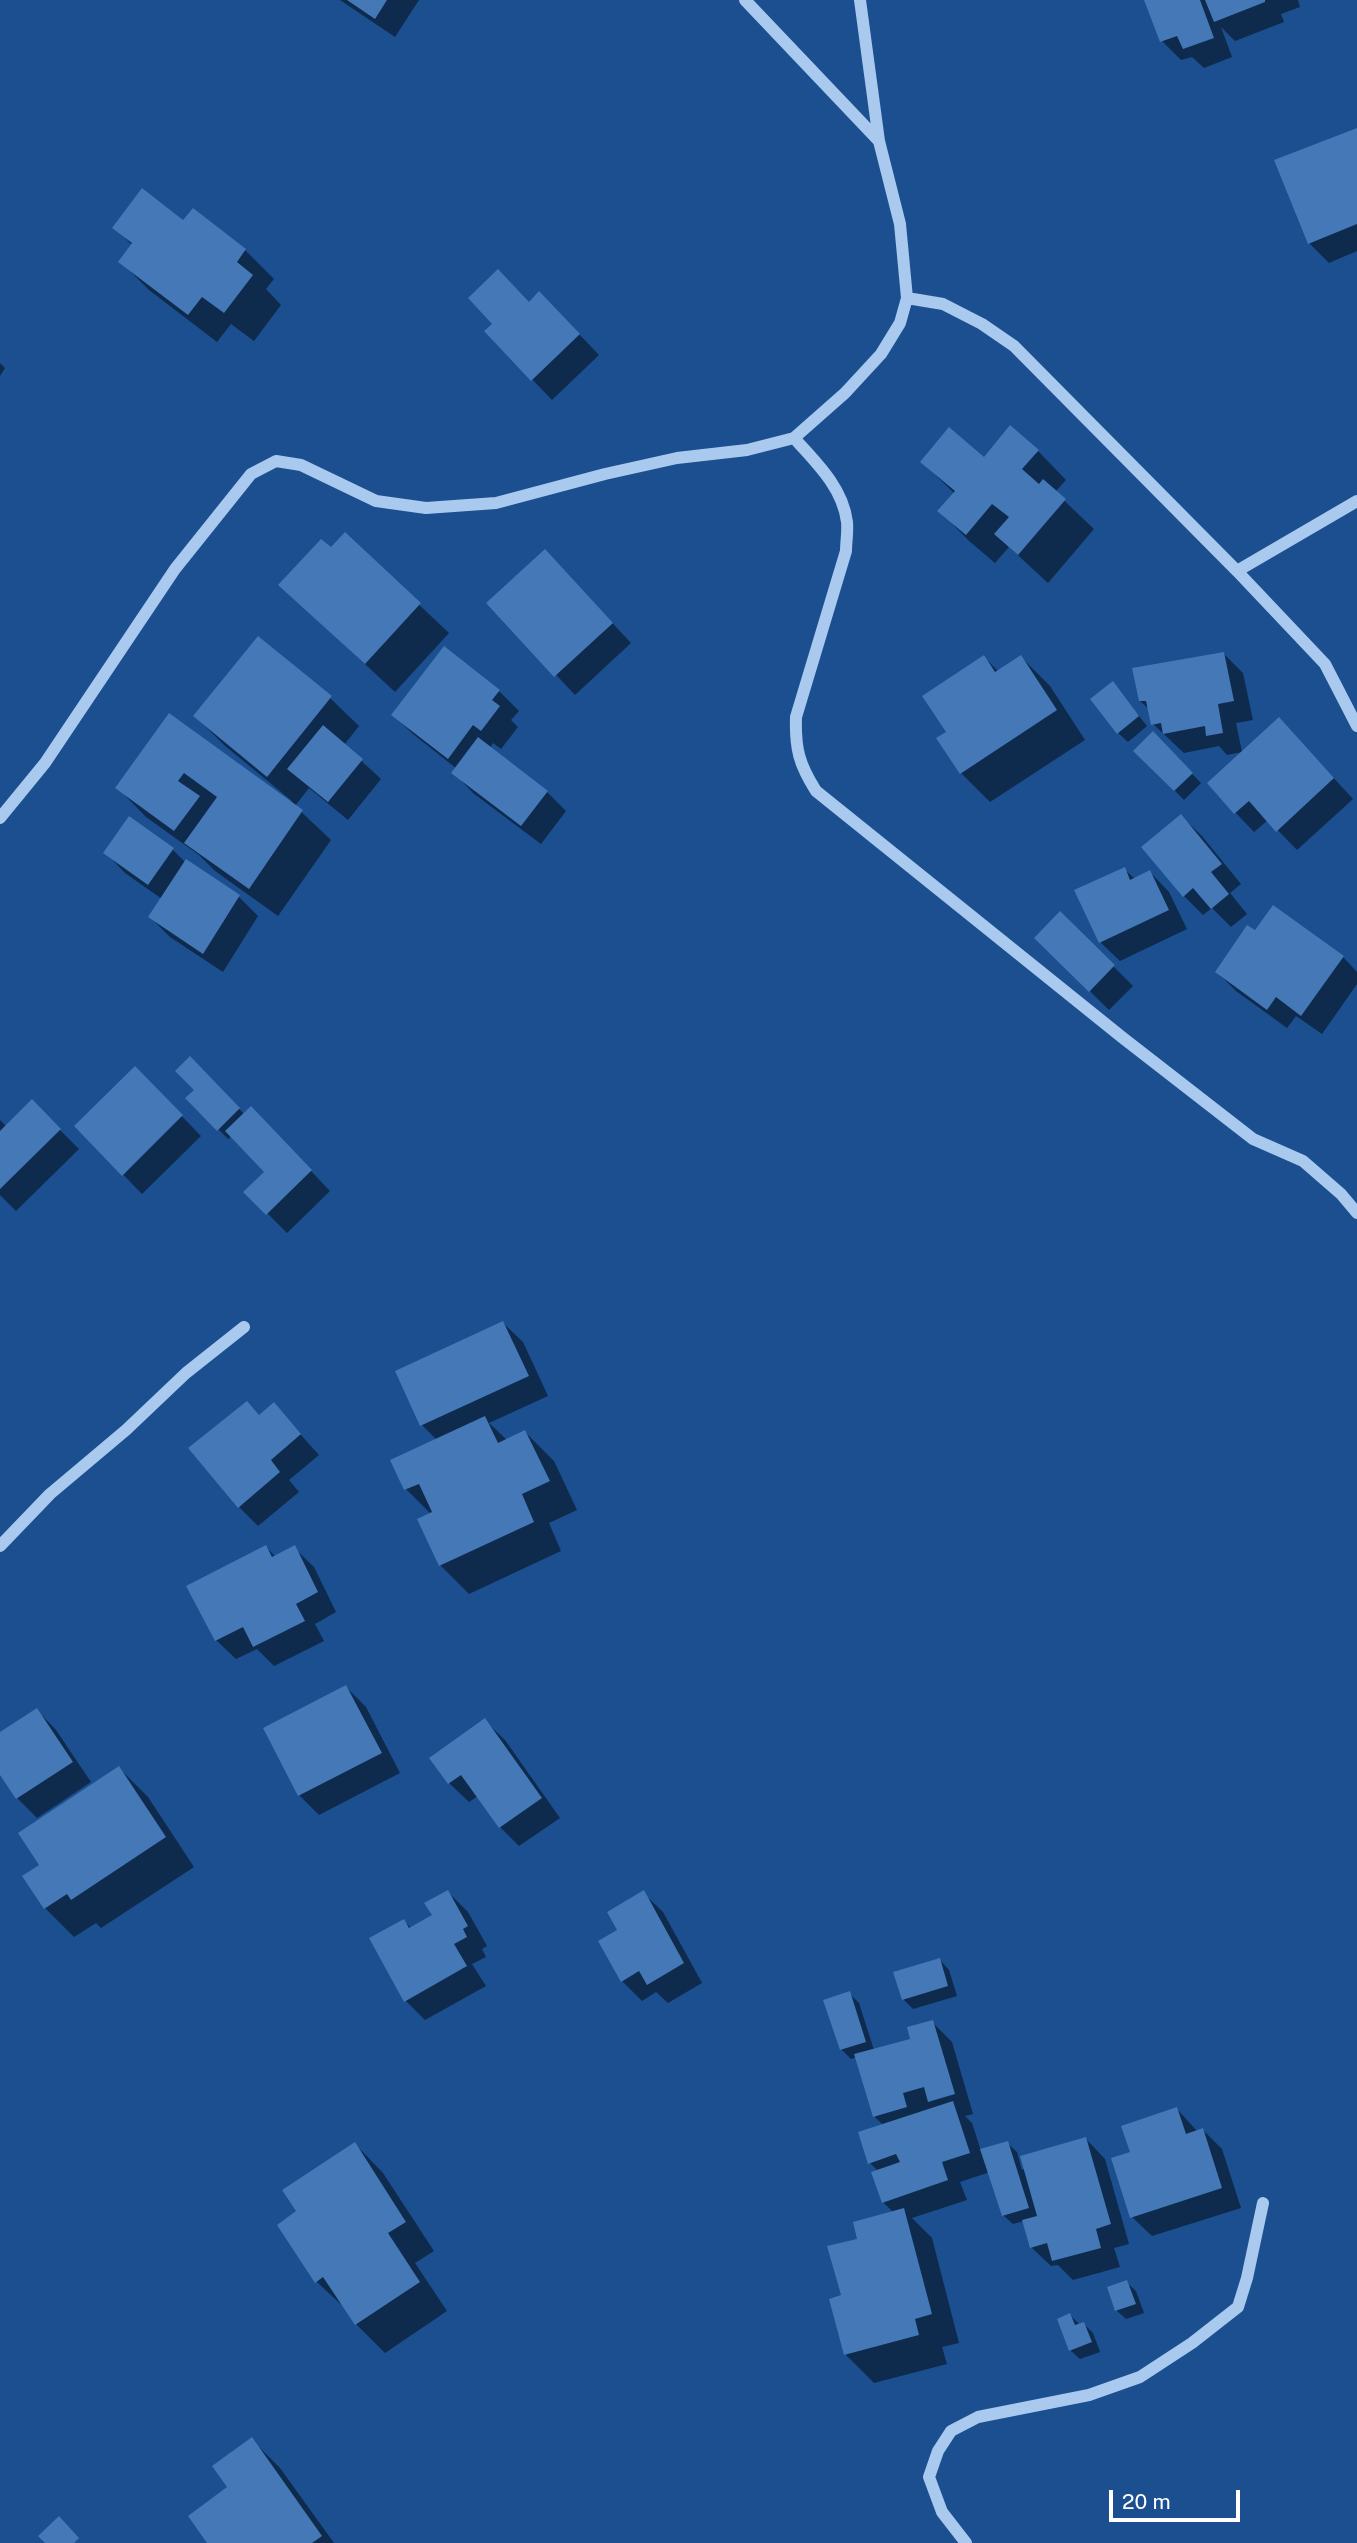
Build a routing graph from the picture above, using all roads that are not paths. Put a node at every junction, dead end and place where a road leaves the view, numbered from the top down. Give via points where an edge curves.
1 (745, 0) edge
2 (860, 0) edge
3 (880, 141) junction
4 (907, 298) junction
5 (794, 438) junction
6 (1357, 501) edge
7 (1237, 571) junction
8 (1357, 726) edge
9 (0, 818) edge
10 (1357, 1213) edge
11 (244, 1327) dead end
12 (0, 1546) edge
13 (1262, 2203) dead end
14 (966, 2543) edge

1 - 3 street
2 - 3 street
3 - 4 street via 900,224
4 - 5 street via 900,323 881,354
4 - 7 street via 943,304 1014,346
5 - 9 street via 617,471 496,503 426,508 376,501 301,466 276,461 251,474 175,569 45,763
5 - 10 street via 827,474 847,523 846,551 796,717 795,743 802,769 816,791 1253,1139 1303,1161
6 - 7 street
7 - 8 street via 1325,664
11 - 12 street via 50,1494
13 - 14 street via 1238,2307 1192,2343 1140,2376 1089,2395 978,2417 951,2431 929,2477 942,2512

